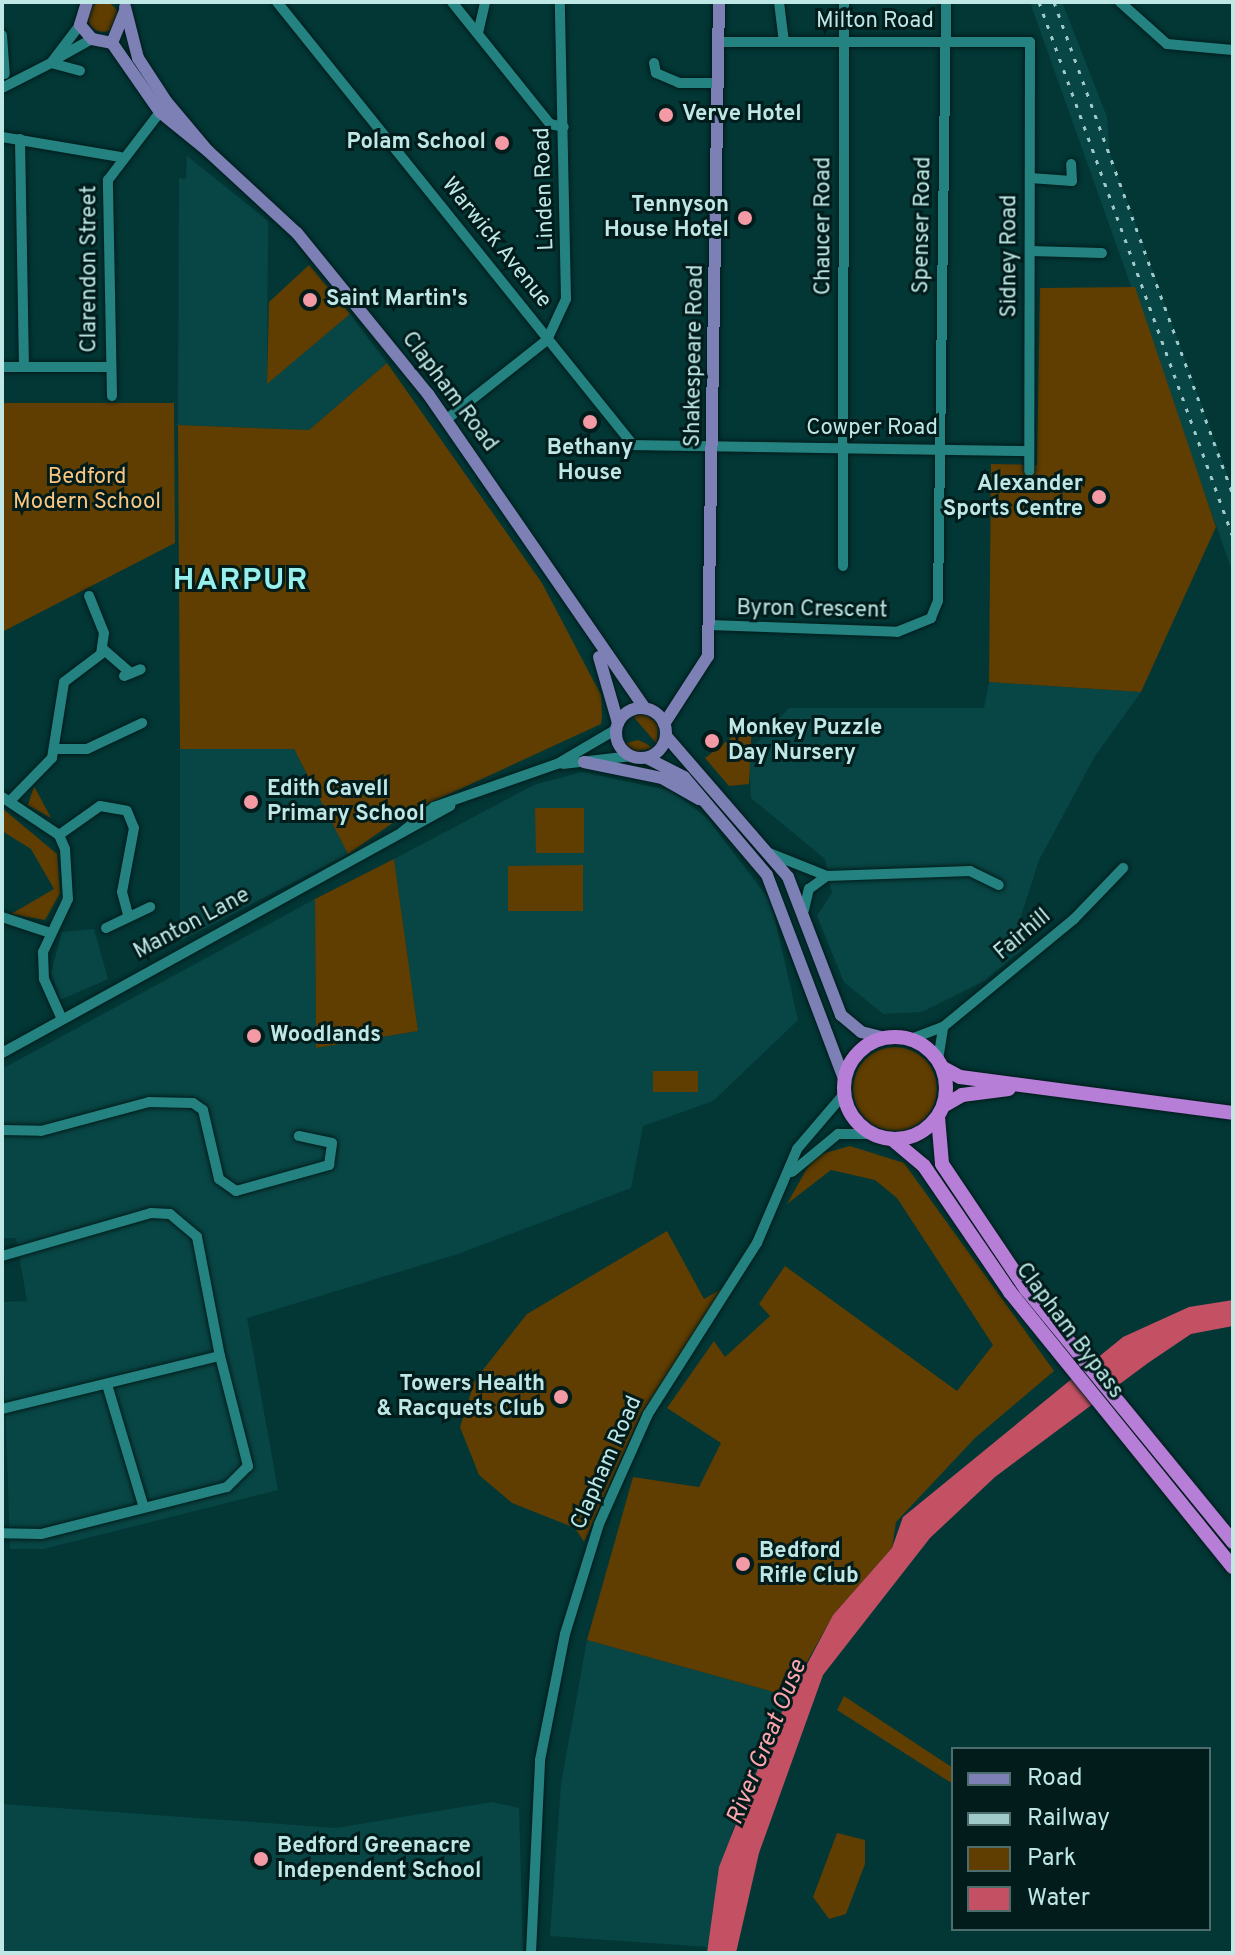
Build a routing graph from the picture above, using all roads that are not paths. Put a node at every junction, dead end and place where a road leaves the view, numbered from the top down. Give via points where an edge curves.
1 (78, 2) edge
2 (87, 2) edge
3 (277, 2) edge
4 (452, 2) edge
5 (485, 2) edge
6 (560, 2) edge
7 (719, 2) edge
8 (779, 2) edge
9 (844, 2) edge
10 (946, 2) edge
11 (1120, 2) edge
12 (124, 4) edge
13 (80, 22) junction
14 (478, 33) junction
15 (2, 35) edge
16 (92, 39) junction
17 (719, 42) junction
18 (784, 42) junction
19 (844, 42) junction
20 (1030, 42) joint
21 (112, 43) junction
22 (945, 43) junction
23 (1233, 50) edge
24 (53, 61) junction
25 (654, 63) dead end
26 (80, 71) dead end
27 (5, 74) dead end
28 (719, 83) junction
29 (2, 88) edge
30 (160, 112) junction
31 (564, 127) junction
32 (2, 137) edge
33 (20, 139) junction
34 (208, 151) junction
35 (120, 157) junction
36 (1071, 164) dead end
37 (1030, 178) junction
38 (1030, 251) junction
39 (1102, 253) dead end
40 (547, 340) junction
41 (2, 367) edge
42 (24, 367) junction
43 (110, 367) junction
44 (112, 396) dead end
45 (447, 419) junction
46 (714, 448) junction
47 (844, 449) junction
48 (941, 449) junction
49 (1029, 451) junction
50 (1029, 471) dead end
51 (843, 566) dead end
52 (89, 596) dead end
53 (710, 625) junction
54 (596, 646) junction
55 (103, 649) junction
56 (132, 673) dead end
57 (681, 703) junction
58 (648, 710) junction
59 (616, 726) junction
60 (136, 730) dead end
61 (665, 730) junction
62 (56, 749) junction
63 (632, 756) junction
64 (647, 758) junction
65 (584, 762) junction
66 (557, 764) junction
67 (6, 799) edge
68 (705, 802) junction
69 (59, 835) junction
70 (769, 853) junction
71 (1123, 868) dead end
72 (813, 873) junction
73 (827, 876) junction
74 (999, 885) dead end
75 (795, 891) junction
76 (150, 907) dead end
77 (804, 910) junction
78 (128, 915) junction
79 (2, 917) edge
80 (106, 928) dead end
81 (50, 933) junction
82 (802, 952) junction
83 (61, 1017) junction
84 (943, 1027) junction
85 (885, 1038) junction
86 (911, 1039) junction
87 (2, 1053) edge
88 (941, 1064) junction
89 (844, 1086) junction
90 (1049, 1087) junction
91 (941, 1111) junction
92 (1233, 1113) edge
93 (2, 1130) edge
94 (872, 1134) junction
95 (299, 1136) dead end
96 (893, 1140) junction
97 (784, 1184) junction
98 (2, 1256) edge
99 (220, 1356) junction
100 (108, 1388) junction
101 (2, 1409) edge
102 (143, 1505) junction
103 (2, 1533) edge
104 (1230, 1538) edge
105 (1233, 1567) edge
106 (531, 1953) edge

1 - 13 main road
2 - 13 main road
3 - 40 street, Warwick Avenue
4 - 14 street
5 - 14 street
6 - 31 street, Linden Road
7 - 17 main road, Shakespeare Road
8 - 18 street
9 - 19 street, Chaucer Road
10 - 22 street, Spenser Road
11 - 23 street via 1167,44
12 - 21 main road
12 - 34 main road, Clapham Road via 138,58
13 - 16 main road
13 - 24 street
14 - 31 street via 550,124
15 - 27 street
16 - 21 main road
16 - 24 street
17 - 18 street, Milton Road
17 - 28 main road, Shakespeare Road
18 - 19 street, Milton Road
19 - 22 street, Milton Road
19 - 47 street, Chaucer Road
20 - 22 street, Milton Road
20 - 37 street, Sidney Road
21 - 30 main road, Clapham Road
22 - 48 street, Spenser Road
24 - 26 street
24 - 29 street
25 - 28 street via 656,73 679,83
28 - 46 main road, Shakespeare Road
30 - 34 main road, Clapham Road
30 - 35 street, Clarendon Street
31 - 40 street, Linden Road via 568,283
32 - 33 street
33 - 35 street
33 - 42 street
34 - 45 main road, Clapham Road via 297,233
35 - 43 street, Clarendon Street via 108,180
36 - 37 street via 1072,181
37 - 38 street, Sidney Road
38 - 39 street
38 - 49 street, Sidney Road
40 - 45 street
40 - 46 street, Warwick Avenue via 633,445
41 - 42 street
42 - 43 street
43 - 44 street, Clarendon Street
45 - 54 main road, Clapham Road
46 - 47 street, Cowper Road
46 - 53 main road, Shakespeare Road
47 - 48 street, Cowper Road
47 - 51 street, Chaucer Road
48 - 49 street, Cowper Road
48 - 53 street, Byron Crescent via 942,583 931,618 897,632 847,634
49 - 50 street, Sidney Road
52 - 55 street
53 - 57 main road, Shakespeare Road via 708,656
54 - 58 main road, Clapham Road
54 - 59 main road, Clapham Road
55 - 56 street
55 - 62 street via 64,682
57 - 58 main road
57 - 61 main road, Shakespeare Road
58 - 59 main road
58 - 61 main road
59 - 63 main road via 617,744
59 - 66 street, Manton Lane
60 - 62 street via 87,749
61 - 64 main road
61 - 70 main road
62 - 67 street
63 - 64 main road
63 - 65 street, Manton Lane
64 - 68 main road via 675,769
65 - 66 street, Manton Lane
65 - 68 main road via 662,778
66 - 83 street, Manton Lane via 450,806
67 - 69 street
68 - 82 main road via 767,875
69 - 78 street via 100,806 127,811 134,828 122,892
69 - 81 street via 70,882
70 - 72 street
70 - 75 main road
71 - 84 street, Fairhill
72 - 73 street
72 - 75 street
73 - 74 street via 970,871
73 - 77 street via 809,889
75 - 77 main road
75 - 82 main road
76 - 78 street
77 - 85 main road via 841,1015 861,1032
78 - 80 street
79 - 81 street
81 - 83 street via 44,979
82 - 89 main road
83 - 87 street, Manton Lane
84 - 86 street, Fairhill
84 - 88 street
85 - 86 highway
85 - 89 highway via 858,1052
86 - 88 highway
88 - 90 highway
88 - 91 highway
89 - 94 highway via 850,1113
89 - 97 street, Clapham Road via 797,1149
90 - 91 highway via 976,1092
90 - 92 highway
91 - 96 highway
91 - 104 highway, Clapham Bypass via 942,1164 1026,1289
93 - 95 street via 41,1131 149,1102 193,1103 203,1110 219,1179 236,1191 329,1165 332,1143
94 - 96 highway
94 - 97 street, Clapham Road via 850,1131 820,1144
96 - 105 highway, Clapham Bypass via 924,1166 1010,1292
97 - 106 street, Clapham Road via 736,1280 648,1414 609,1495 562,1647 538,1787
98 - 99 street via 151,1213 170,1214 197,1237
99 - 100 street
99 - 102 street via 248,1466 227,1487
100 - 101 street
100 - 102 street
102 - 103 street via 41,1534

